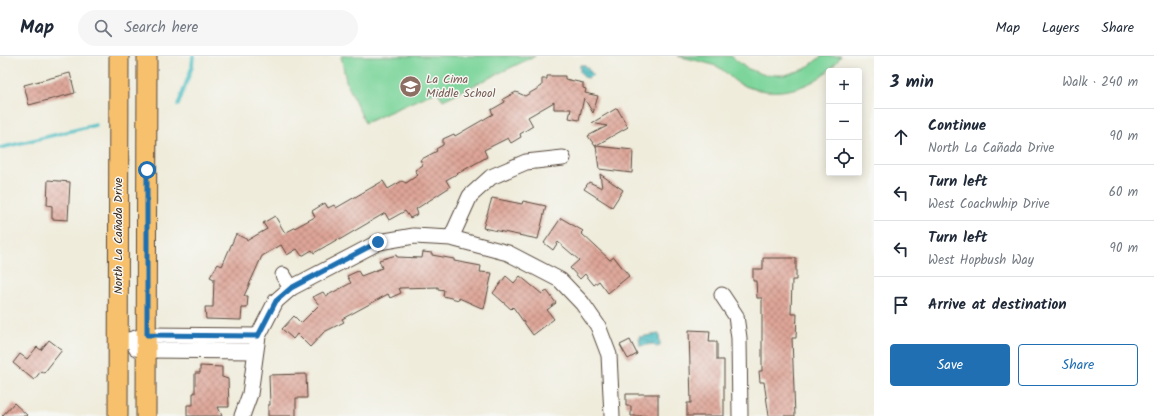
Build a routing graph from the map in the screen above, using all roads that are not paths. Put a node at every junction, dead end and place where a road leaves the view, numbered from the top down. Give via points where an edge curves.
1 (119, 56) edge
2 (147, 56) edge
3 (563, 158) dead end
4 (451, 238) junction
5 (282, 275) dead end
6 (291, 288) junction
7 (722, 295) dead end
8 (258, 336) junction
9 (118, 343) junction
10 (147, 343) junction
11 (256, 352) junction
12 (118, 416) edge
13 (146, 416) edge
14 (242, 416) edge
15 (612, 416) edge
16 (740, 416) edge

1 - 9 main road, North La Cañada Drive
2 - 10 main road
3 - 4 street via 526,162 491,177 470,196
4 - 6 street via 414,236 378,242
4 - 15 street via 508,253 560,280 582,302 598,326 609,355
5 - 6 street
6 - 8 street via 276,301
7 - 16 street via 736,316 739,338
8 - 10 street
8 - 11 street
9 - 10 street
9 - 12 main road, North La Cañada Drive
10 - 11 street
10 - 13 main road
11 - 14 street via 250,394

